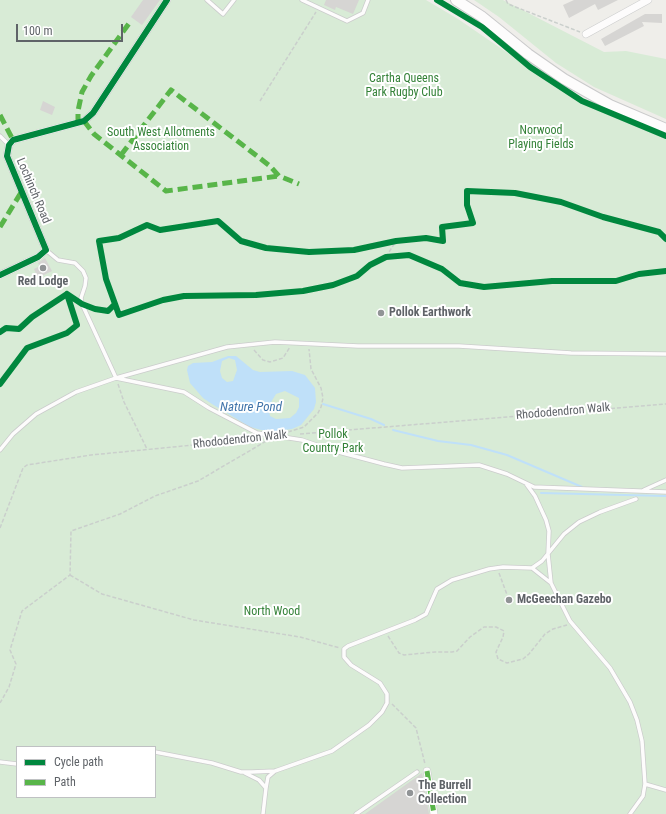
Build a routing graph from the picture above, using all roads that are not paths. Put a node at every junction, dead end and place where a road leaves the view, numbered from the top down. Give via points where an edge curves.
1 (167, 0) edge
2 (207, 0) edge
3 (234, 0) edge
4 (302, 0) edge
5 (368, 0) edge
6 (456, 0) edge
7 (648, 0) edge
8 (586, 34) road end
9 (666, 129) edge
10 (0, 136) edge
11 (9, 145) junction
12 (46, 250) junction
13 (0, 275) edge
14 (666, 354) edge
15 (116, 378) junction
16 (0, 450) edge
17 (666, 480) edge
18 (526, 484) junction
19 (639, 491) junction
20 (666, 492) edge
21 (636, 499) dead end
22 (548, 554) junction
23 (532, 568) junction
24 (551, 583) junction
25 (156, 752) edge
26 (0, 762) edge
27 (16, 764) edge
28 (427, 769) road end
29 (275, 771) junction
30 (241, 772) junction
31 (417, 772) dead end
32 (645, 784) junction
33 (266, 788) junction
34 (666, 790) edge
35 (263, 814) edge
36 (356, 814) edge
37 (434, 814) edge
38 (630, 814) edge

1 - 11 street, Lochinch Road via 93,113 84,121 13,140
2 - 3 lane via 224,14
4 - 5 lane via 347,21 363,13
6 - 9 main road via 564,78 610,105
7 - 8 street
10 - 11 lane
11 - 12 street, Lochinch Road via 7,156
12 - 13 street via 38,257
12 - 15 lane via 58,260 75,263 83,271 86,278 80,298
14 - 15 lane via 571,353 459,346 253,343 212,350
15 - 16 lane via 76,392 36,414 13,434
15 - 18 lane via 184,392 257,433 302,440 330,450 402,468 479,466 507,474
17 - 19 lane
18 - 19 lane via 534,487
18 - 22 lane via 535,496 546,520
19 - 20 lane
21 - 22 lane via 586,518 564,534
22 - 23 lane
22 - 24 lane
23 - 24 lane
23 - 29 lane via 498,568 474,572 442,585 426,614 344,649 344,657 351,665 380,683 387,694 382,712 369,725 332,751
24 - 32 lane via 570,622 602,658 630,702 642,741
25 - 30 lane via 212,763
26 - 27 lane
28 - 37 street
29 - 30 lane
29 - 33 lane via 268,777
30 - 33 lane via 259,780
31 - 36 lane
32 - 34 lane
32 - 38 lane via 643,796
33 - 35 lane

